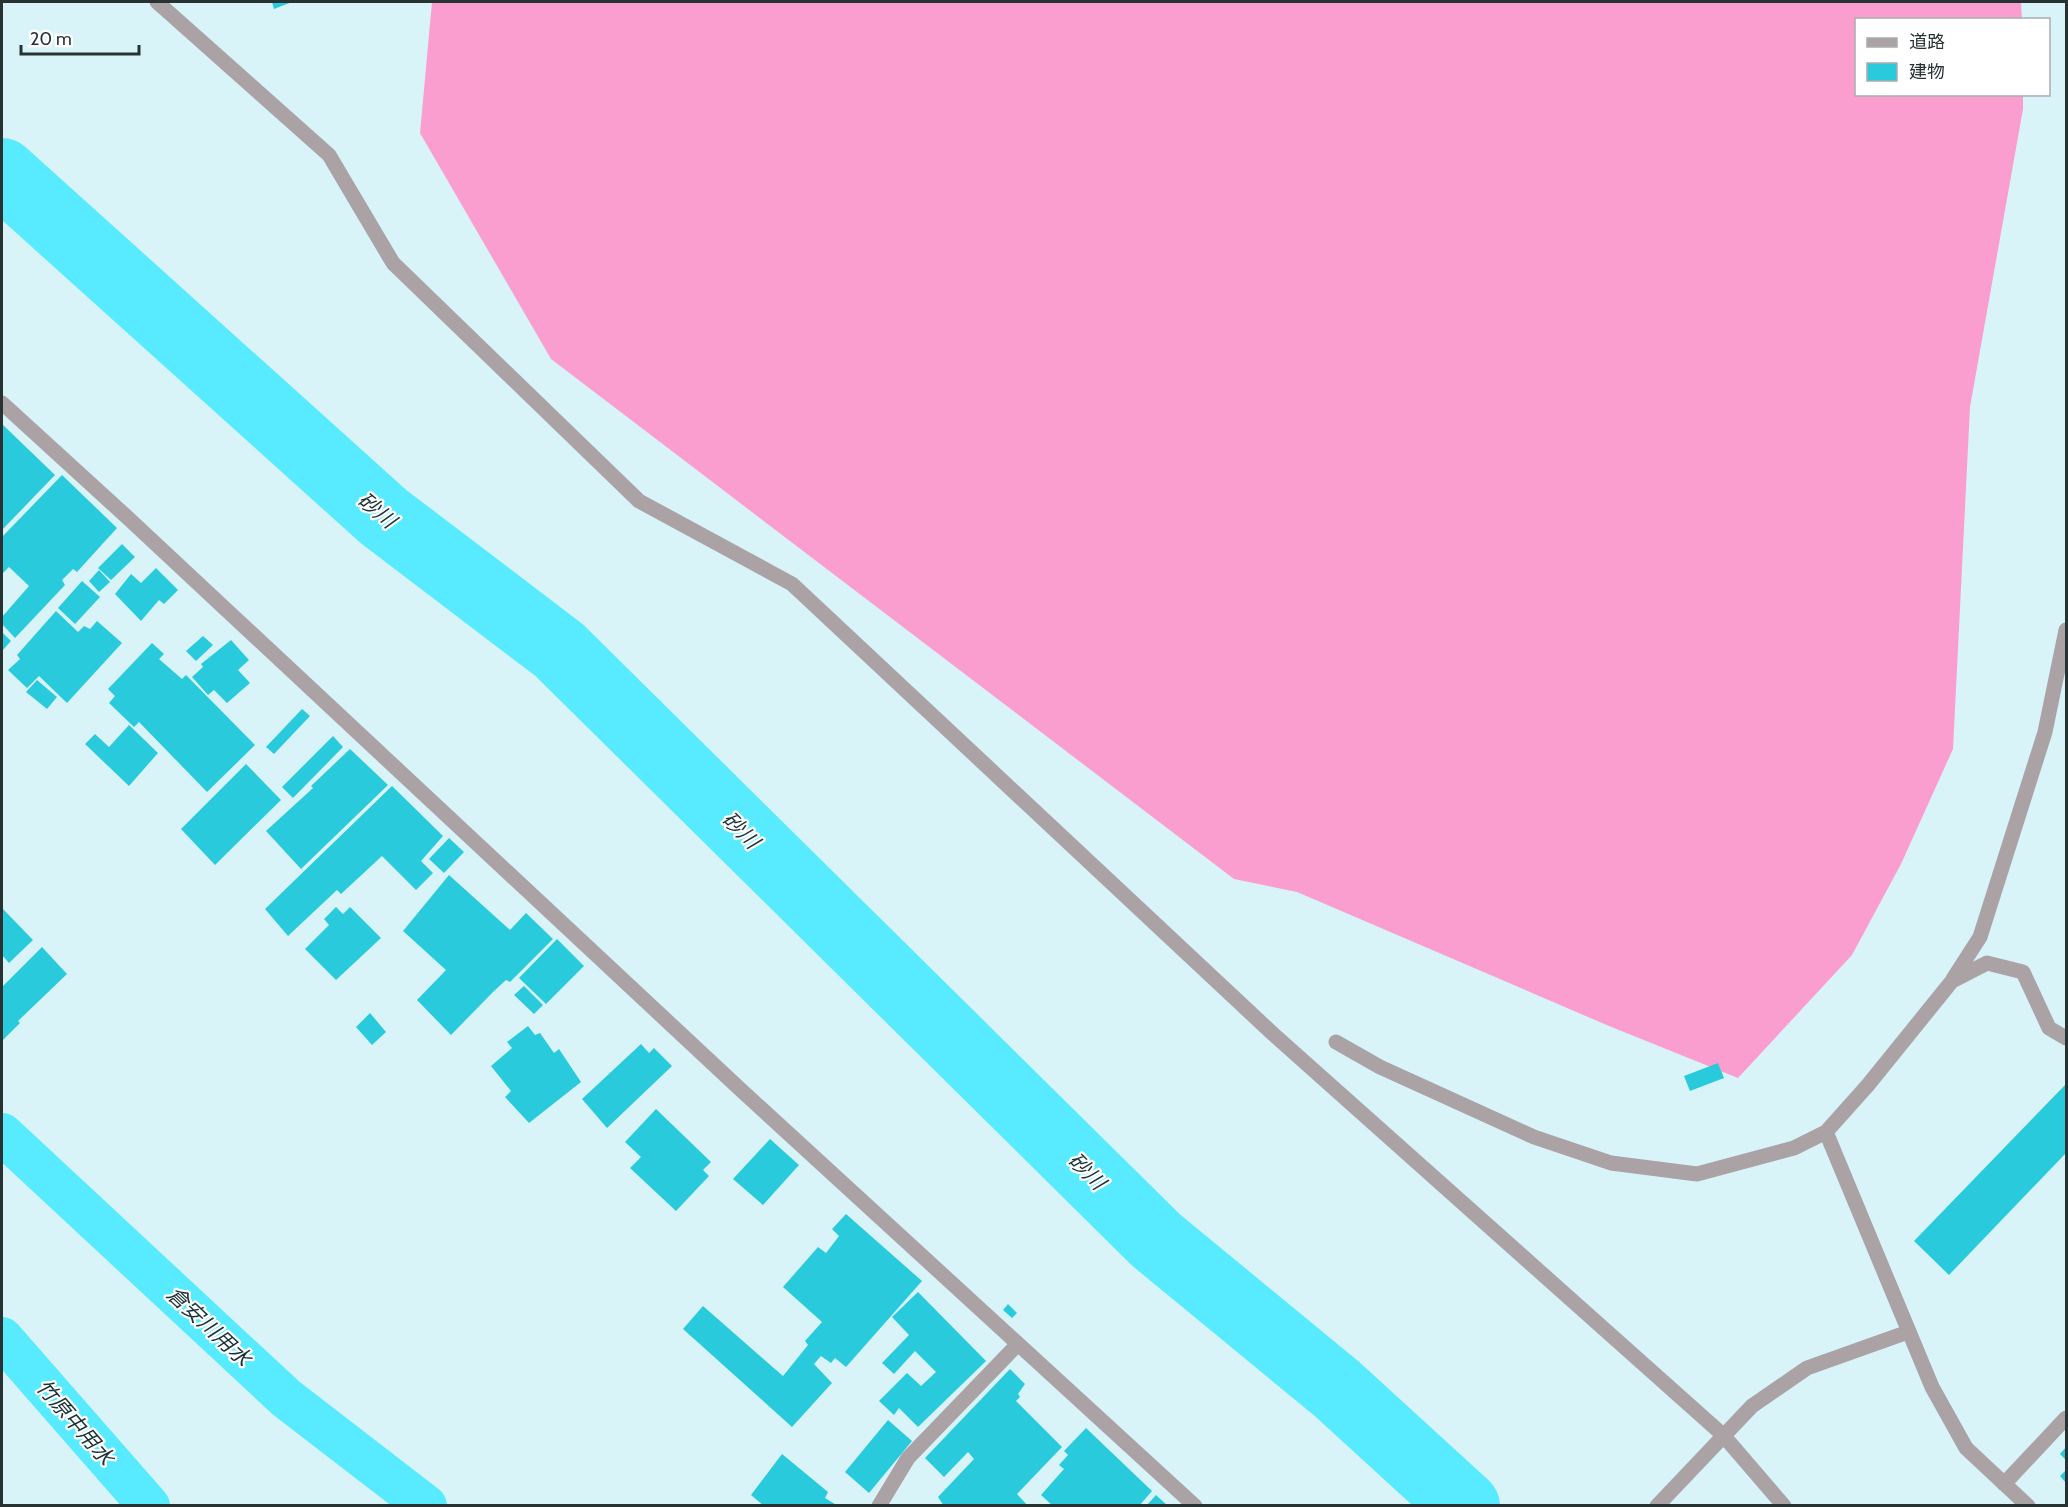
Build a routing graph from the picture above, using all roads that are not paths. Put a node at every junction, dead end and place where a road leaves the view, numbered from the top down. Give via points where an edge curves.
1 (157, 2) edge
2 (2, 404) edge
3 (2067, 630) edge
4 (1950, 984) junction
5 (2067, 1038) edge
6 (1336, 1042) dead end
7 (1826, 1132) junction
8 (1908, 1332) junction
9 (1018, 1344) junction
10 (2067, 1418) edge
11 (1723, 1436) junction
12 (2004, 1484) junction
13 (879, 1506) edge
14 (1195, 1506) edge
15 (1657, 1506) edge
16 (1784, 1506) edge
17 (2028, 1506) edge

1 - 11 street via 329,155 393,263 639,501 792,585 1272,1033
2 - 9 street
3 - 4 street via 2045,732 1980,937
4 - 5 street via 1987,963 2023,972 2049,1028
4 - 7 street
6 - 7 street via 1380,1067 1534,1137 1611,1162 1697,1174 1794,1148
7 - 8 street
8 - 11 street via 1807,1368 1752,1406
8 - 12 street via 1932,1387 1966,1448
9 - 13 street via 908,1458
9 - 14 street
10 - 12 street
11 - 15 street
11 - 16 street
12 - 17 street

